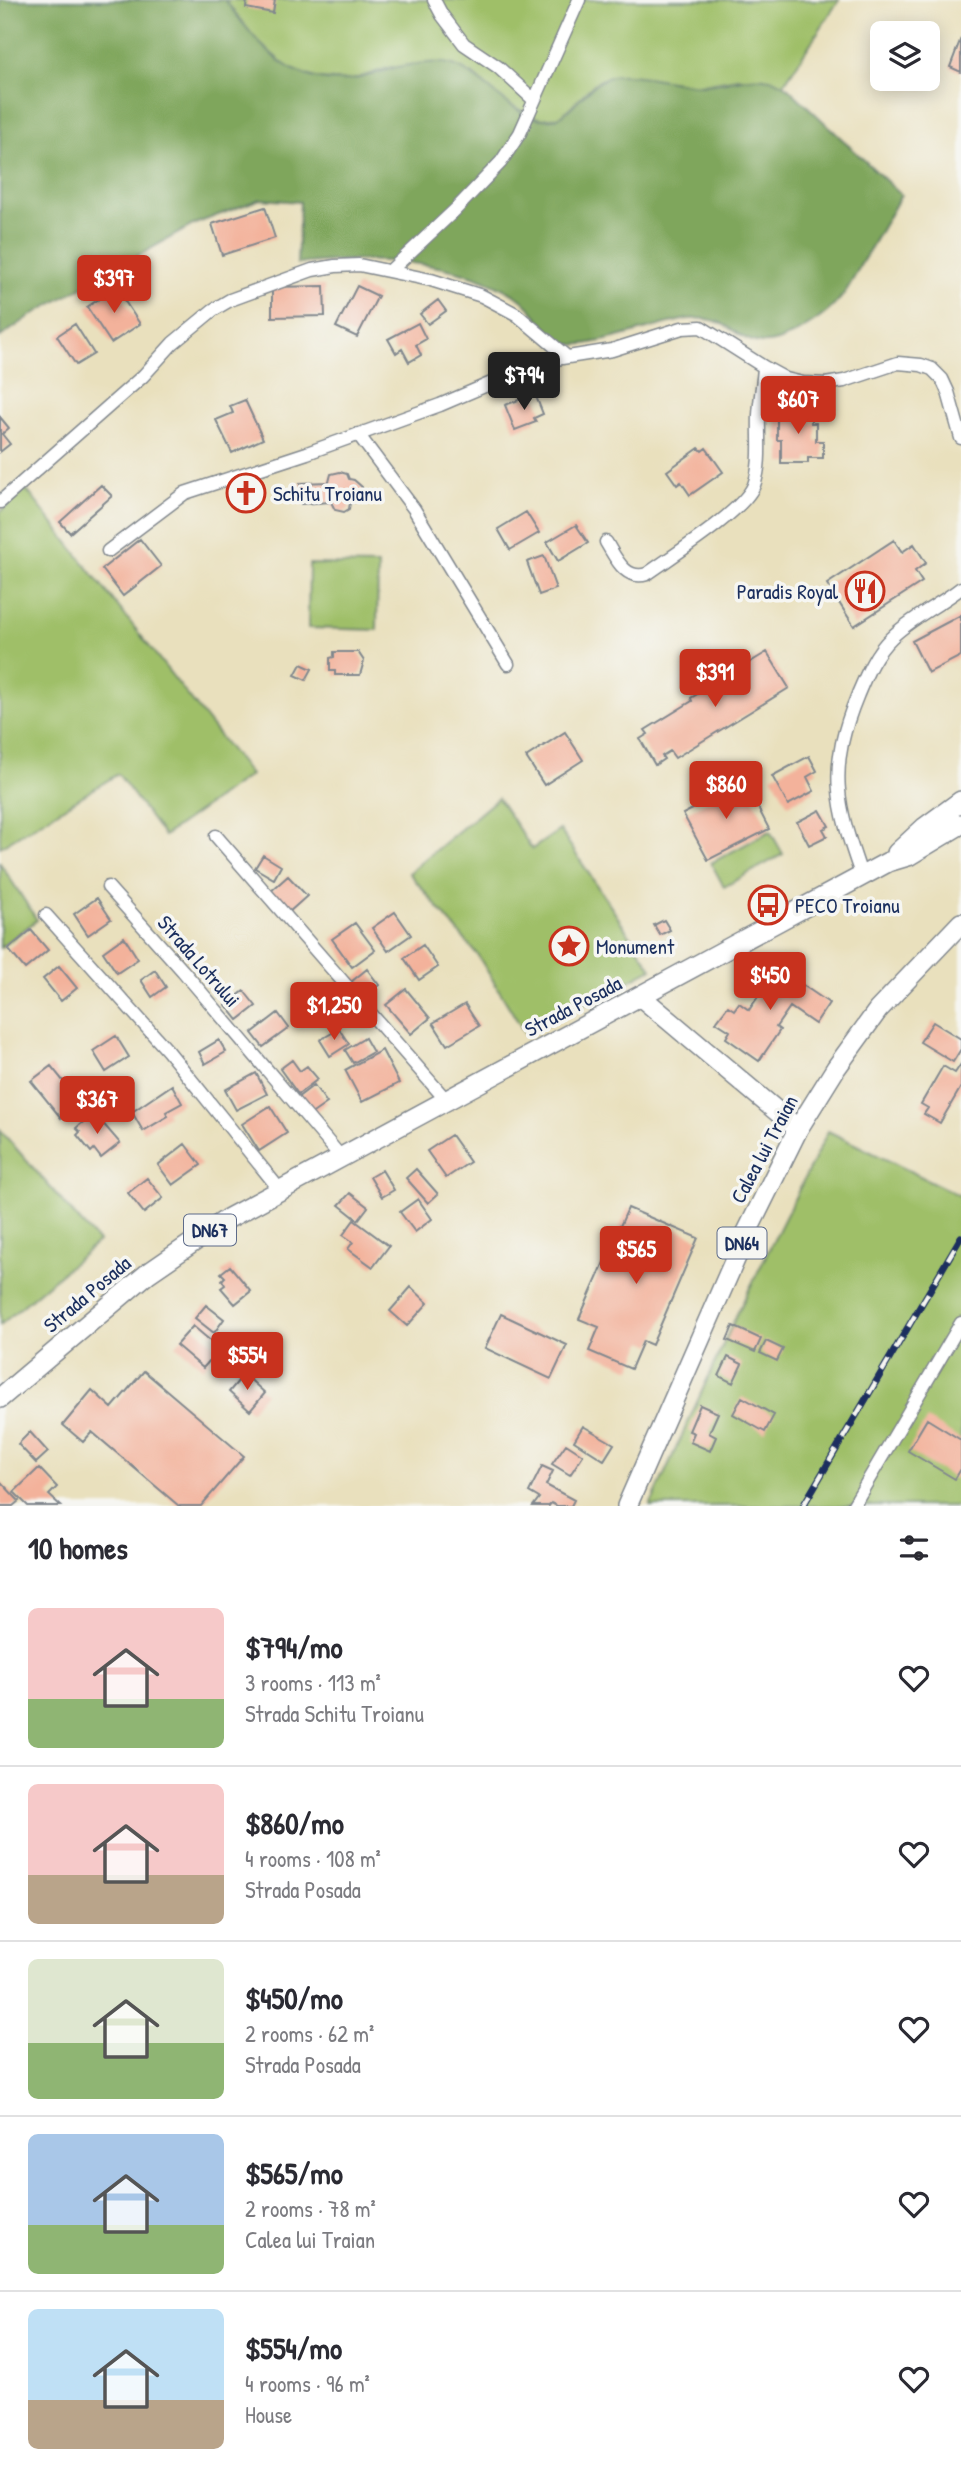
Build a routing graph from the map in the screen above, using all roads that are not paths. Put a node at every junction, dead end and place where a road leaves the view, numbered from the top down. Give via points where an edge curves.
1 (434, 0) edge
2 (579, 0) edge
3 (534, 100) junction
4 (390, 271) junction
5 (566, 356) junction
6 (764, 367) junction
7 (362, 433) junction
8 (961, 438) edge
9 (0, 502) edge
10 (606, 542) dead end
11 (108, 551) dead end
12 (961, 588) edge
13 (508, 664) dead end
14 (961, 801) edge
15 (961, 824) edge
16 (216, 836) dead end
17 (888, 862) junction
18 (862, 877) junction
19 (108, 887) dead end
20 (46, 915) dead end
21 (961, 923) edge
22 (640, 996) junction
23 (447, 1101) junction
24 (798, 1129) junction
25 (341, 1157) junction
26 (280, 1190) junction
27 (961, 1323) edge
28 (0, 1398) edge
29 (627, 1506) edge
30 (853, 1506) edge

1 - 3 street via 464,44
2 - 3 street
3 - 4 street via 501,162
4 - 5 street via 431,279 501,305
4 - 9 street via 359,265 312,270 213,310
5 - 6 street via 612,350 682,328 701,327
5 - 7 street via 543,360
6 - 8 street via 786,379 825,384 898,363 921,365 942,379
6 - 10 street via 758,463 748,495 638,577 629,574
7 - 11 street via 185,493
7 - 13 street
12 - 18 street via 889,640 870,667 852,707 840,747 838,785 843,822
14 - 17 main road, Strada Posada / DN67
15 - 17 main road, Strada Posada / DN67 via 908,856
16 - 23 street
17 - 18 main road, Strada Posada / DN67
18 - 22 main road, Strada Posada / DN67
19 - 25 street, Strada Lotrului
20 - 26 street via 168,1051
21 - 24 main road, Calea lui Traian / DN64 via 878,1010
22 - 23 main road, Strada Posada / DN67
22 - 24 main road
23 - 25 main road, Strada Posada / DN67
24 - 29 main road, Calea lui Traian / DN64 via 741,1243
25 - 26 main road, Strada Posada / DN67
26 - 28 main road, Strada Posada / DN67 via 156,1267
27 - 30 street

